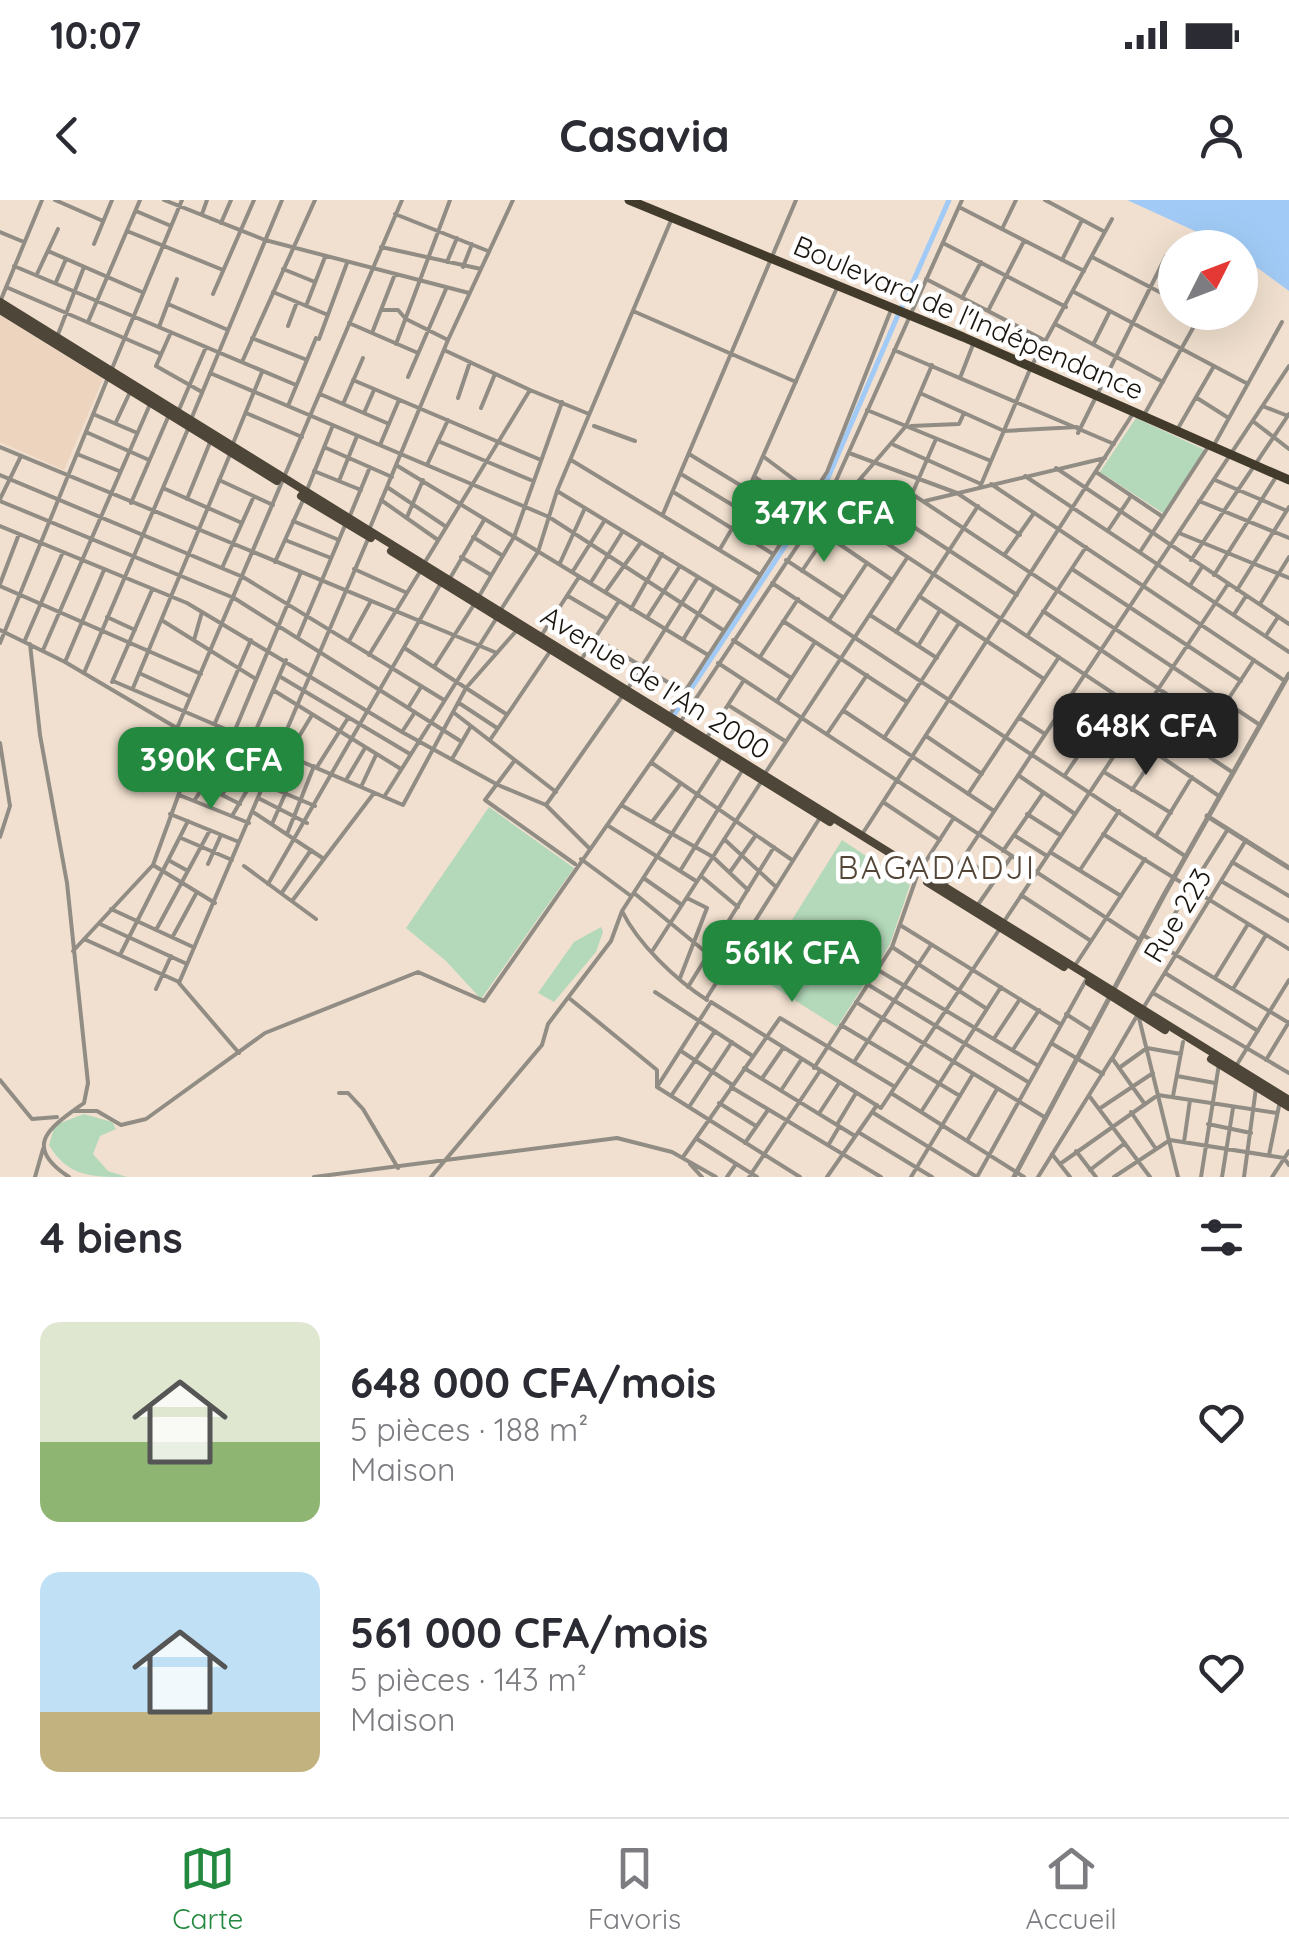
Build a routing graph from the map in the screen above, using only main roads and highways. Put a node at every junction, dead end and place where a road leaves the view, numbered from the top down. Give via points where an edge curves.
1 (628, 200) edge
2 (0, 304) edge
3 (110, 373) junction
4 (174, 413) junction
5 (190, 423) junction
6 (232, 450) junction
7 (1285, 477) edge
8 (499, 614) junction
9 (625, 693) junction
10 (678, 725) junction
11 (763, 778) junction
12 (822, 814) junction
13 (918, 874) junction
14 (943, 889) junction
15 (1002, 926) junction
16 (1112, 994) junction
17 (1140, 1012) junction
18 (1286, 1103) edge

1 - 7 highway, Boulevard de l'Indépendance
2 - 3 main road, Avenue de l'An 2000
2 - 3 main road, Avenue de l'An 2000
3 - 4 main road, Avenue de l'An 2000
3 - 4 main road, Avenue de l'An 2000
4 - 5 main road, Avenue de l'An 2000
5 - 6 main road, Avenue de l'An 2000
5 - 6 main road, Avenue de l'An 2000
6 - 8 main road, Avenue de l'An 2000
8 - 9 main road, Avenue de l'An 2000
8 - 9 main road, Avenue de l'An 2000
9 - 10 main road, Avenue de l'An 2000
9 - 10 main road, Avenue de l'An 2000
10 - 11 main road, Avenue de l'An 2000
10 - 11 main road, Avenue de l'An 2000
11 - 12 main road, Avenue de l'An 2000
12 - 13 main road, Avenue de l'An 2000
12 - 13 main road, Avenue de l'An 2000
13 - 14 main road, Avenue de l'An 2000
14 - 15 main road, Avenue de l'An 2000
14 - 15 main road, Avenue de l'An 2000
15 - 16 main road, Avenue de l'An 2000
15 - 16 main road, Avenue de l'An 2000
16 - 17 main road, Avenue de l'An 2000
17 - 18 main road, Avenue de l'An 2000
17 - 18 main road, Avenue de l'An 2000

